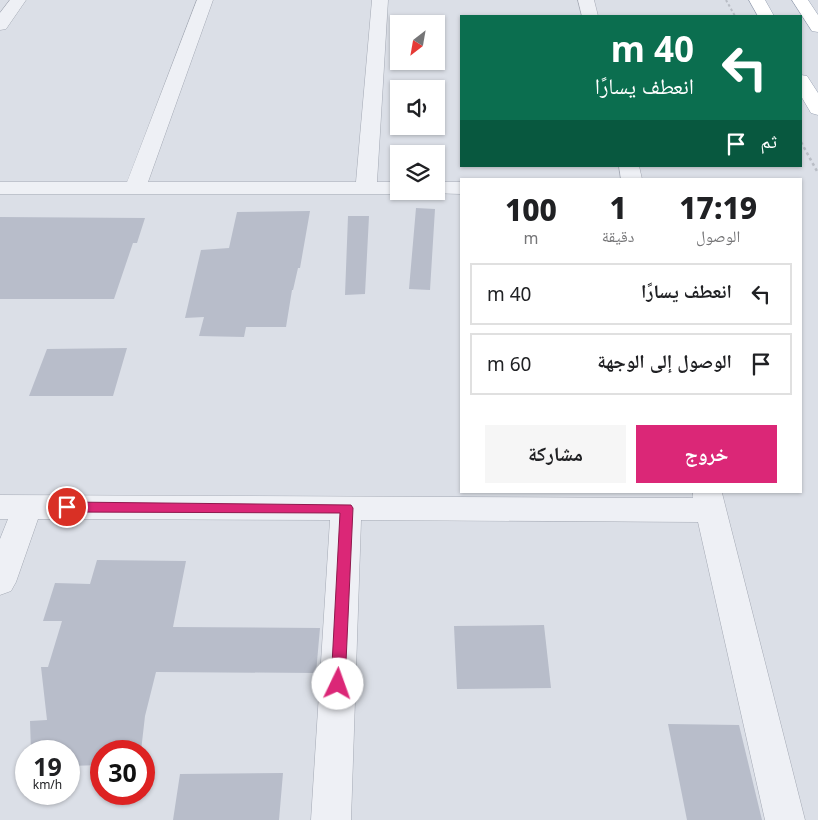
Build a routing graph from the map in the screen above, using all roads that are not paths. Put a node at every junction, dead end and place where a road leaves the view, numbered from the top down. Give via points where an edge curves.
1 (18, 0) edge
2 (205, 0) edge
3 (380, 0) edge
4 (586, 0) edge
5 (757, 0) edge
6 (800, 0) edge
7 (590, 15) edge
8 (765, 15) edge
9 (816, 22) edge
10 (0, 25) edge
11 (0, 188) edge
12 (135, 188) junction
13 (366, 188) junction
14 (390, 188) edge
15 (445, 188) edge
16 (460, 188) edge
17 (709, 500) edge
18 (14, 507) edge
19 (346, 508) junction
20 (0, 582) edge
21 (331, 820) edge
22 (785, 820) edge

1 - 10 street
2 - 12 street
3 - 13 street
4 - 7 street
5 - 8 main road
6 - 9 main road
11 - 12 street
12 - 13 street
13 - 14 street
15 - 16 street
17 - 19 street
17 - 22 street
18 - 19 street
18 - 20 street
19 - 21 street

